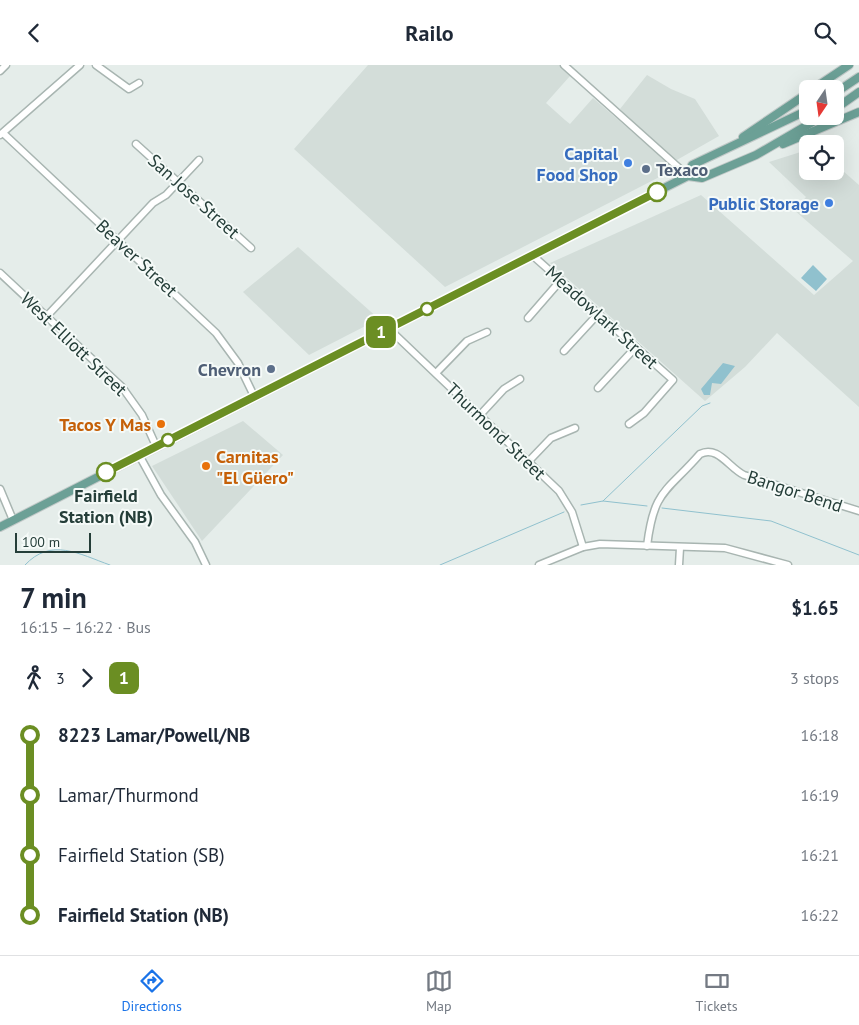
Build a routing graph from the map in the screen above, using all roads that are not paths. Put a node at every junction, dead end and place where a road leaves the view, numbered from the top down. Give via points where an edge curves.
1 (6, 65) edge
2 (80, 65) edge
3 (96, 65) edge
4 (564, 65) edge
5 (848, 65) edge
6 (0, 71) edge
7 (859, 77) edge
8 (827, 80) edge
9 (139, 83) dead end
10 (844, 87) edge
11 (859, 92) edge
12 (799, 99) edge
13 (844, 103) edge
14 (859, 112) edge
15 (799, 114) edge
16 (808, 125) edge
17 (1, 134) edge
18 (136, 144) dead end
19 (731, 145) junction
20 (767, 150) junction
21 (199, 160) dead end
22 (688, 177) junction
23 (180, 182) junction
24 (118, 240) junction
25 (251, 248) dead end
26 (532, 255) junction
27 (0, 273) edge
28 (561, 280) junction
29 (598, 314) junction
30 (46, 317) junction
31 (528, 318) dead end
32 (388, 328) junction
33 (487, 332) dead end
34 (636, 347) junction
35 (564, 351) dead end
36 (436, 373) junction
37 (520, 379) dead end
38 (598, 388) dead end
39 (254, 396) junction
40 (480, 415) junction
41 (629, 425) dead end
42 (575, 428) dead end
43 (156, 446) junction
44 (139, 455) junction
45 (528, 461) junction
46 (0, 489) edge
47 (859, 511) edge
48 (12, 520) junction
49 (0, 527) edge
50 (647, 546) junction
51 (582, 547) junction
52 (680, 548) junction
53 (768, 562) edge
54 (206, 565) edge
55 (539, 565) edge
56 (680, 565) edge
57 (788, 565) edge

1 - 6 street
2 - 17 street
3 - 9 street via 129,89
4 - 22 street
5 - 8 main road
7 - 10 main road
11 - 13 main road
12 - 19 main road
14 - 20 main road
15 - 19 main road
16 - 20 main road
17 - 24 street, Beaver Street
18 - 23 street, San Jose Street
19 - 22 main road via 692,165
20 - 22 main road via 702,178
21 - 23 street
22 - 26 main road
23 - 24 street via 153,203
23 - 25 street, San Jose Street
24 - 30 street
24 - 39 street, Beaver Street via 222,339
26 - 28 street, Meadowlark Street
26 - 32 main road
27 - 30 street, West Elliott Street
28 - 29 street, Meadowlark Street
28 - 31 street
29 - 34 street, Meadowlark Street
29 - 35 street
30 - 43 street, West Elliott Street via 122,387 142,415
32 - 36 street, Thurmond Street
32 - 39 main road
33 - 36 street via 467,341
34 - 38 street
34 - 41 street, Meadowlark Street via 673,380
36 - 40 street, Thurmond Street
37 - 40 street via 504,389
39 - 43 main road
40 - 45 street, Thurmond Street
42 - 45 street via 551,439
43 - 44 main road
44 - 48 main road
44 - 54 street
45 - 51 street, Thurmond Street via 565,498 575,519
46 - 48 street
47 - 50 street, Bangor Bend via 744,475 732,469 718,453 709,451 700,455 661,494 650,521
48 - 49 main road
50 - 51 street via 600,544
50 - 52 street
51 - 55 street
52 - 53 street via 725,548
52 - 56 street
53 - 57 street

